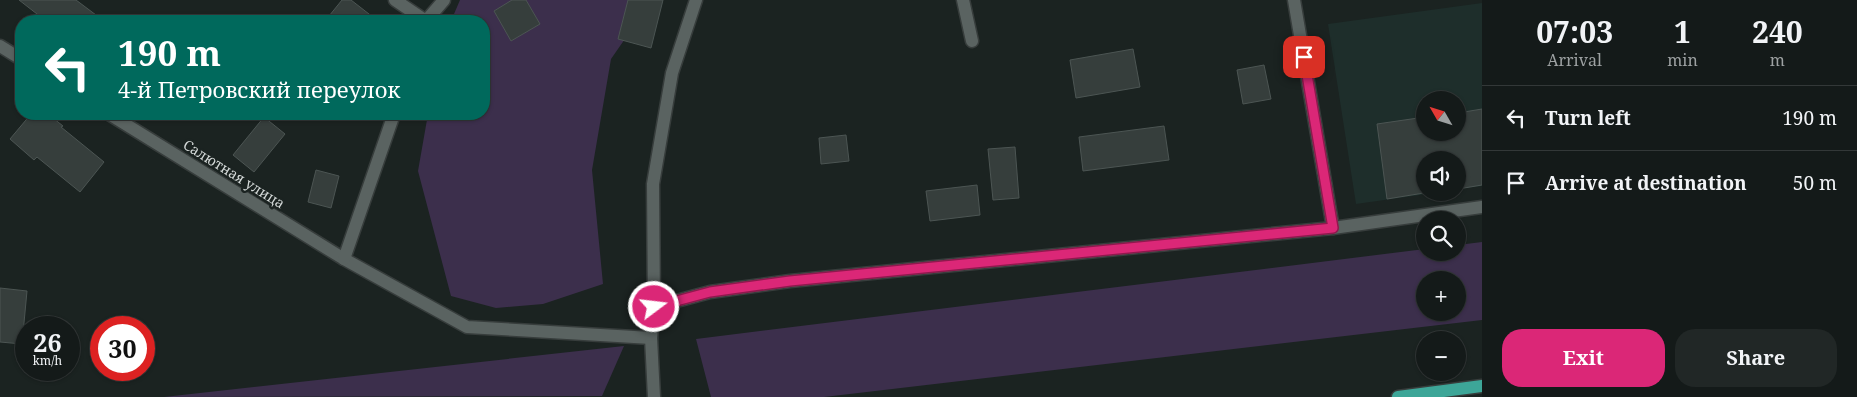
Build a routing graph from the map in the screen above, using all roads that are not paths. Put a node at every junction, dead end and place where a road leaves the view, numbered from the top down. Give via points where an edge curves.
1 (395, 0) edge
2 (444, 0) edge
3 (696, 0) edge
4 (963, 0) edge
5 (1294, 0) edge
6 (417, 15) edge
7 (431, 15) edge
8 (972, 41) dead end
9 (0, 46) edge
10 (15, 55) edge
11 (119, 120) edge
12 (392, 120) edge
13 (1482, 206) edge
14 (1333, 228) junction
15 (344, 259) junction
16 (654, 307) junction
17 (651, 338) junction
18 (1482, 386) edge
19 (654, 397) edge
20 (1398, 397) edge

1 - 6 street
2 - 7 street
3 - 16 street via 672,74 653,184
4 - 8 street
5 - 14 street
9 - 10 street
11 - 15 street, Салютная улица
12 - 15 street
13 - 14 street
14 - 16 street via 790,281 710,292
15 - 17 street, Салютная улица via 467,327
16 - 17 street
17 - 19 street
18 - 20 main road

